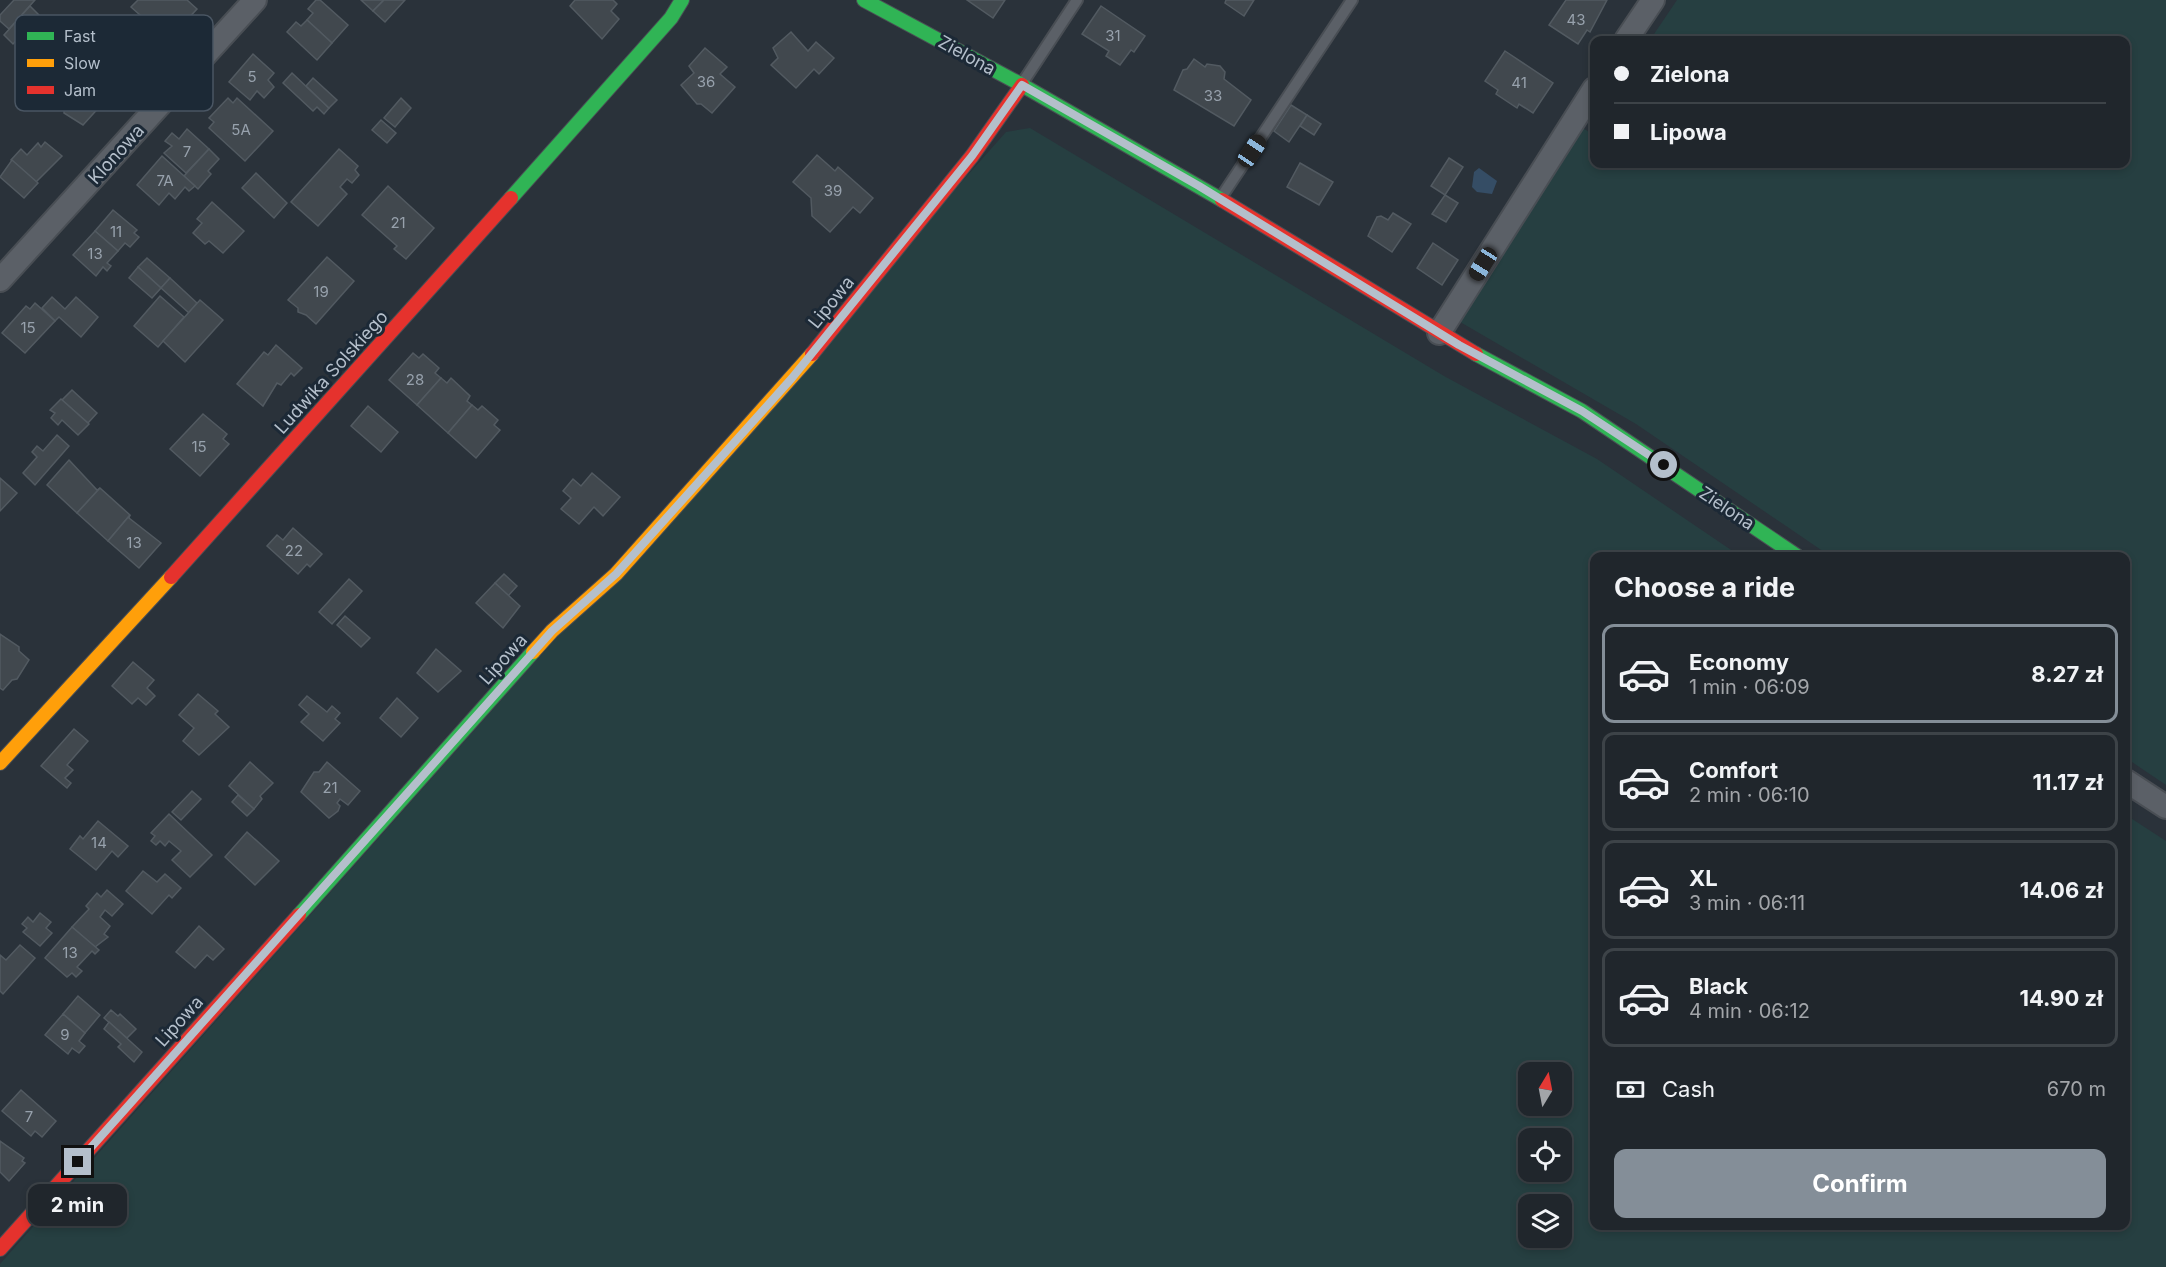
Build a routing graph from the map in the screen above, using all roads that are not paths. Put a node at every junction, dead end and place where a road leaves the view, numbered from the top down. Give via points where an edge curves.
1 (255, 0) edge
2 (682, 0) edge
3 (864, 0) edge
4 (1077, 0) edge
5 (1352, 0) edge
6 (1653, 0) edge
7 (1629, 36) edge
8 (213, 46) edge
9 (1022, 85) junction
10 (1590, 95) edge
11 (154, 111) edge
12 (1220, 199) junction
13 (0, 280) edge
14 (1439, 333) junction
15 (1791, 552) edge
16 (0, 763) edge
17 (2130, 784) edge
18 (2166, 807) edge
19 (0, 1249) edge

1 - 8 street, Klonowa
2 - 16 street, Ludwika Solskiego via 671,18 494,218
3 - 9 street, Zielona
4 - 9 lane
5 - 12 lane
6 - 7 street
9 - 12 street, Zielona
9 - 19 street, Lipowa via 972,156 792,378 616,574 552,631
10 - 14 street
11 - 13 street, Klonowa
12 - 14 street, Zielona
14 - 15 street, Zielona via 1582,411
17 - 18 street

